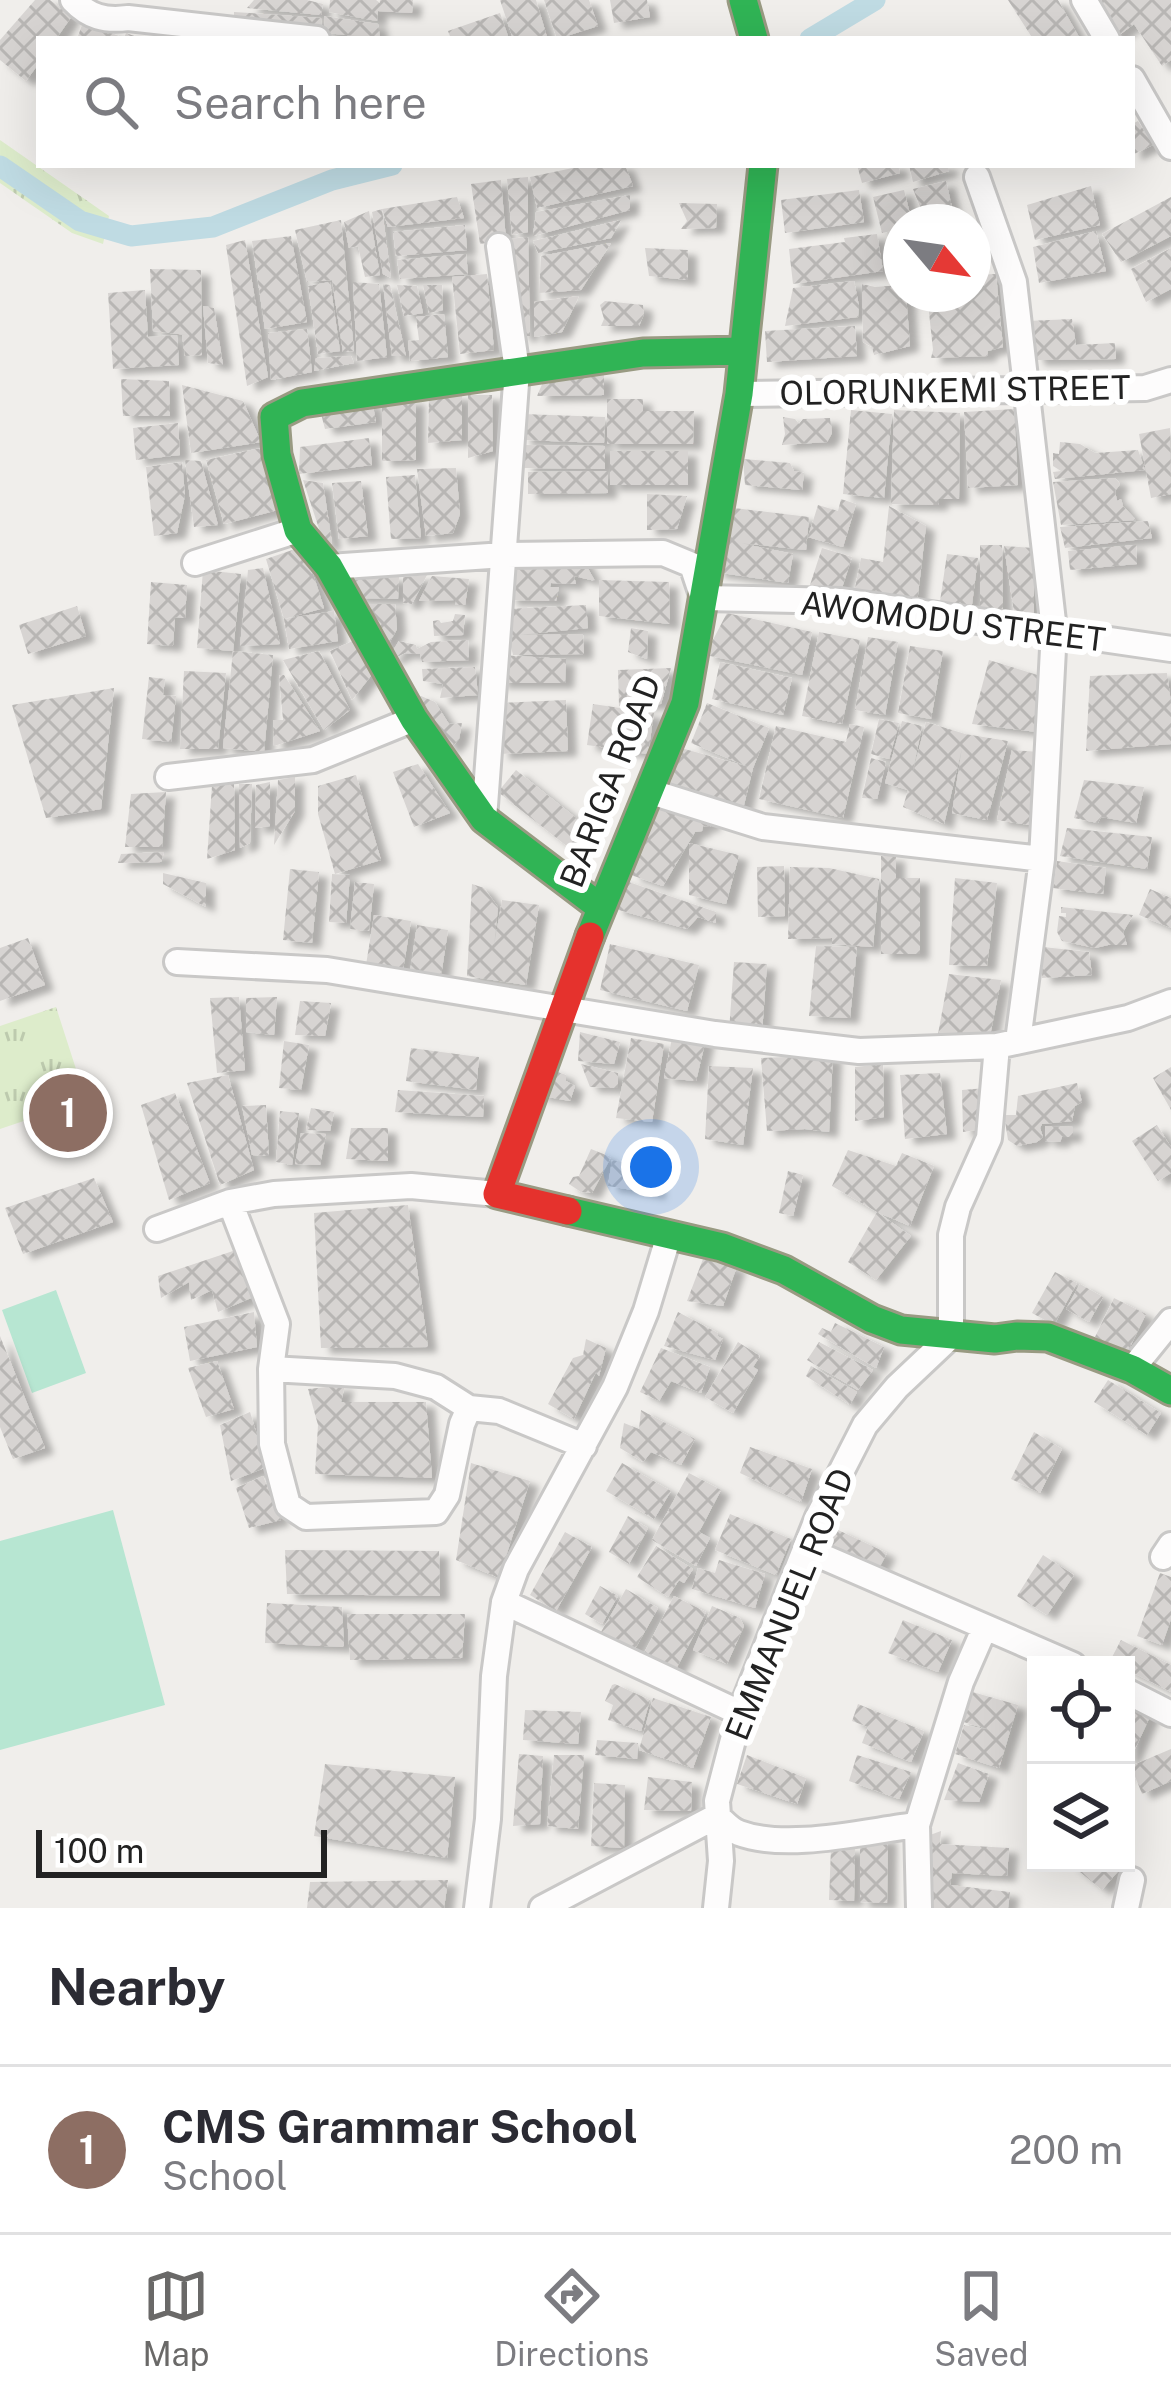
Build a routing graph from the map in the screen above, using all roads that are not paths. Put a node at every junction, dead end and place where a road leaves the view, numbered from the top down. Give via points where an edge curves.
1 (73, 0) edge
2 (1084, 0) edge
3 (127, 9) edge
4 (298, 36) edge
5 (1105, 36) edge
6 (1135, 84) edge
7 (1171, 147) edge
8 (763, 168) edge
9 (976, 177) dead end
10 (499, 246) dead end
11 (743, 351) junction
12 (517, 370) junction
13 (1171, 380) edge
14 (1026, 388) junction
15 (739, 394) junction
16 (298, 530) junction
17 (504, 555) junction
18 (195, 563) dead end
19 (329, 567) junction
20 (703, 598) junction
21 (1054, 630) junction
22 (1171, 649) edge
23 (414, 718) junction
24 (168, 777) dead end
25 (648, 791) junction
26 (484, 819) junction
27 (1042, 859) junction
28 (600, 907) junction
29 (178, 962) dead end
30 (1171, 1002) edge
31 (566, 1009) junction
32 (1007, 1044) junction
33 (497, 1194) junction
34 (230, 1202) junction
35 (157, 1228) dead end
36 (669, 1235) junction
37 (1171, 1321) edge
38 (951, 1336) junction
39 (272, 1369) junction
40 (1132, 1369) junction
41 (1171, 1391) edge
42 (469, 1408) junction
43 (584, 1446) junction
44 (805, 1549) junction
45 (504, 1602) junction
46 (985, 1627) junction
47 (1052, 1656) edge
48 (1135, 1696) edge
49 (740, 1713) junction
50 (1171, 1714) edge
51 (717, 1816) junction
52 (917, 1825) junction
53 (1132, 1880) dead end
54 (477, 1908) edge
55 (542, 1908) edge
56 (716, 1908) edge
57 (919, 1908) edge
58 (1126, 1908) edge

1 - 3 street via 110,21
2 - 5 street
3 - 4 street
6 - 7 street
8 - 11 street, BARIGA ROAD
9 - 14 street via 1014,282
10 - 12 street
11 - 12 street via 644,353
11 - 15 street, BARIGA ROAD
12 - 16 street via 302,403 274,417
12 - 17 street
13 - 14 street, OLORUNKEMI STREET via 1145,388
14 - 15 street, OLORUNKEMI STREET
14 - 21 street
15 - 20 street, BARIGA ROAD
16 - 18 street
16 - 19 street
17 - 19 street
17 - 20 street via 663,553 692,565
17 - 26 street
19 - 23 street
20 - 21 street, AWOMODU STREET via 841,601
20 - 25 street, BARIGA ROAD via 685,703
21 - 22 street, AWOMODU STREET
21 - 27 street
23 - 24 street via 313,760
23 - 26 street
25 - 27 street via 763,827
25 - 28 street, BARIGA ROAD
26 - 28 street
27 - 32 street
28 - 31 street, BARIGA ROAD
29 - 31 street via 327,970
30 - 32 street
31 - 32 street via 859,1051
31 - 33 street, BARIGA ROAD
32 - 38 street via 989,1138 951,1235
33 - 34 street via 411,1186
33 - 36 street
34 - 35 street
34 - 39 street via 277,1324
36 - 38 street via 784,1270 901,1330
36 - 43 street via 646,1311
37 - 40 street
38 - 40 street via 1048,1337
38 - 44 street, EMMANUEL ROAD via 865,1425
39 - 42 street via 395,1376 436,1387
39 - 42 street via 272,1444 288,1505 306,1516 436,1512
40 - 41 street
42 - 43 street via 499,1411
43 - 45 street
44 - 46 street
44 - 49 street, EMMANUEL ROAD
45 - 49 street
45 - 54 street
46 - 47 street
46 - 52 street
48 - 50 street
49 - 51 street, EMMANUEL ROAD
51 - 52 street via 734,1832 789,1840
51 - 55 street
51 - 56 street, EMMANUEL ROAD
52 - 57 street
53 - 58 street

